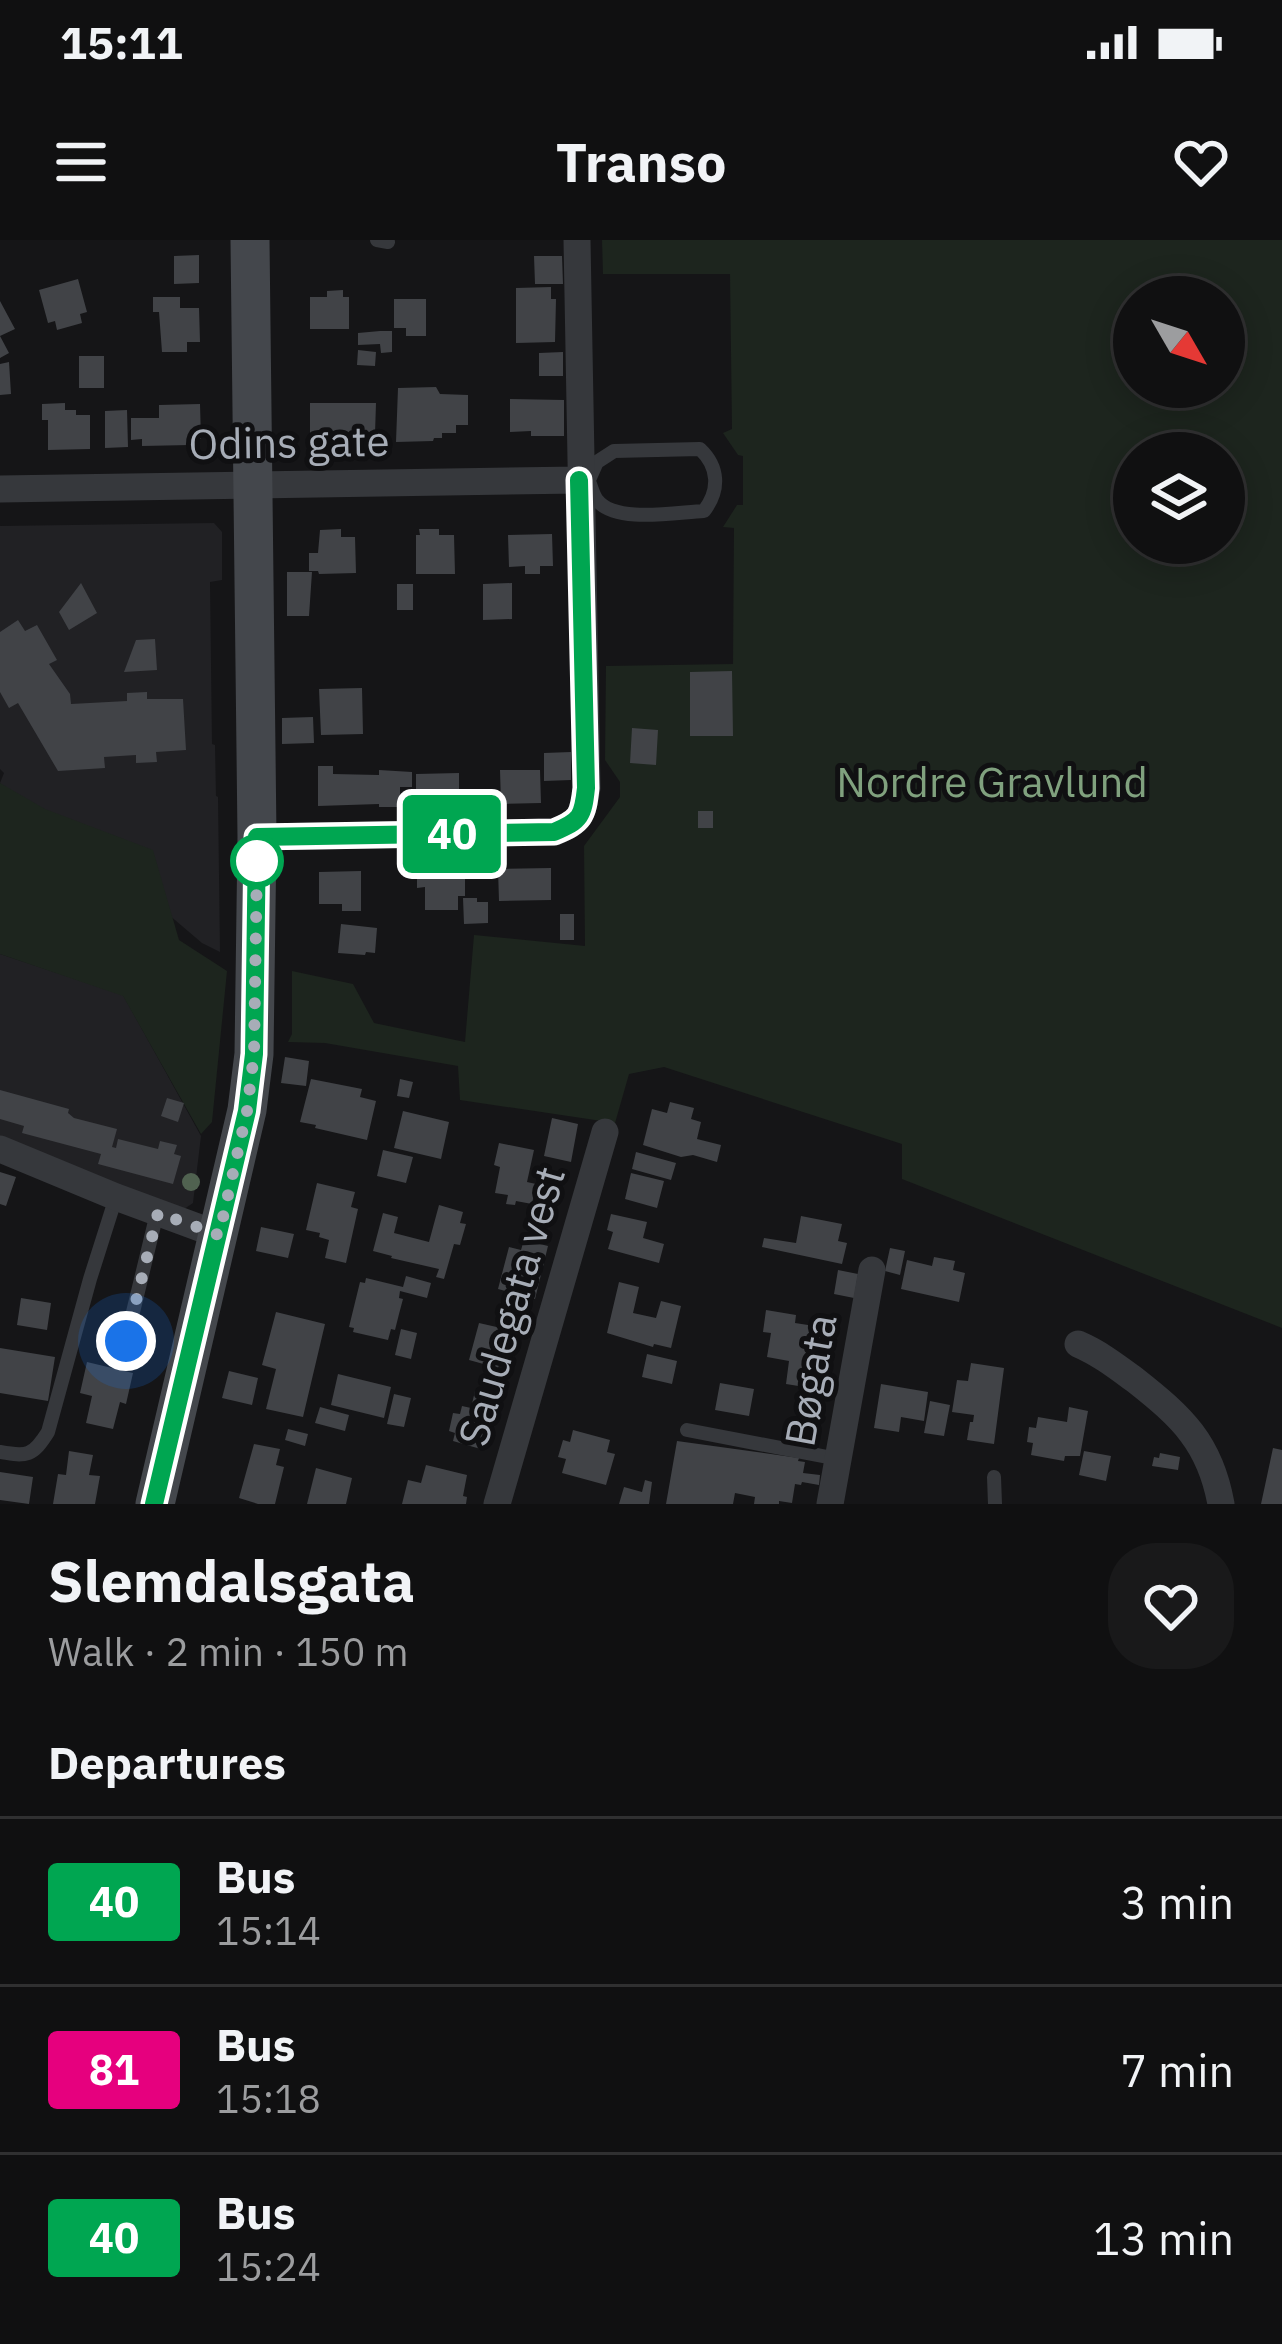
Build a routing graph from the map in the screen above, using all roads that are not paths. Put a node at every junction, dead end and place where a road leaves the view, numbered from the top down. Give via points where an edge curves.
1 (250, 240) edge
2 (377, 240) edge
3 (577, 240) edge
4 (388, 242) edge
5 (584, 480) junction
6 (251, 485) junction
7 (0, 489) edge
8 (257, 837) junction
9 (605, 1132) dead end
10 (0, 1149) edge
11 (116, 1197) junction
12 (158, 1213) junction
13 (219, 1235) junction
14 (872, 1270) dead end
15 (126, 1341) dead end
16 (1078, 1343) dead end
17 (687, 1430) dead end
18 (0, 1452) edge
19 (838, 1459) junction
20 (994, 1478) dead end
21 (154, 1504) edge
22 (497, 1504) edge
23 (830, 1504) edge
24 (995, 1504) edge
25 (1221, 1504) edge

1 - 6 street
2 - 4 lane
3 - 5 street
5 - 5 lane via 597,501 637,515 704,511 716,481 700,449 614,451
5 - 6 street, Odins gate
5 - 8 street via 586,788 576,823 554,832
6 - 7 street, Odins gate
6 - 8 street
8 - 13 street via 254,1054
9 - 22 street, Saudegata vest
10 - 11 street
11 - 12 street
11 - 18 lane via 48,1432 23,1456
12 - 13 street
12 - 15 lane
13 - 21 street
14 - 19 street, Bøgata
16 - 25 street via 1190,1429
17 - 19 lane
19 - 23 street, Bøgata
20 - 24 lane

